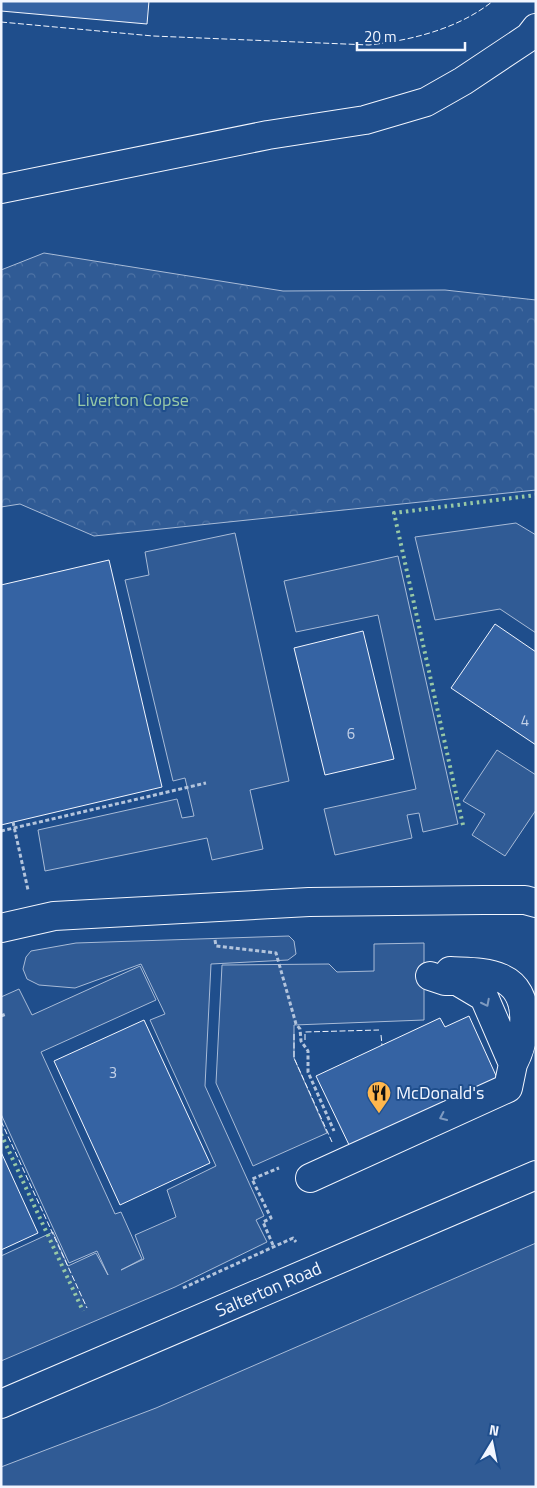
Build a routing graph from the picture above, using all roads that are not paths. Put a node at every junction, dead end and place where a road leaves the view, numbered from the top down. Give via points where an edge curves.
1 (536, 28) edge
2 (1, 188) edge
3 (536, 903) edge
4 (1, 928) edge
5 (430, 976) dead end
6 (536, 1175) edge
7 (310, 1178) dead end
8 (1, 1404) edge

1 - 2 main road via 529,37 480,70 426,102 365,120
3 - 4 main road via 526,900 308,902 54,916
5 -> 7 main road via 458,981 484,997 514,1064 508,1088
6 - 8 main road, Salterton Road

